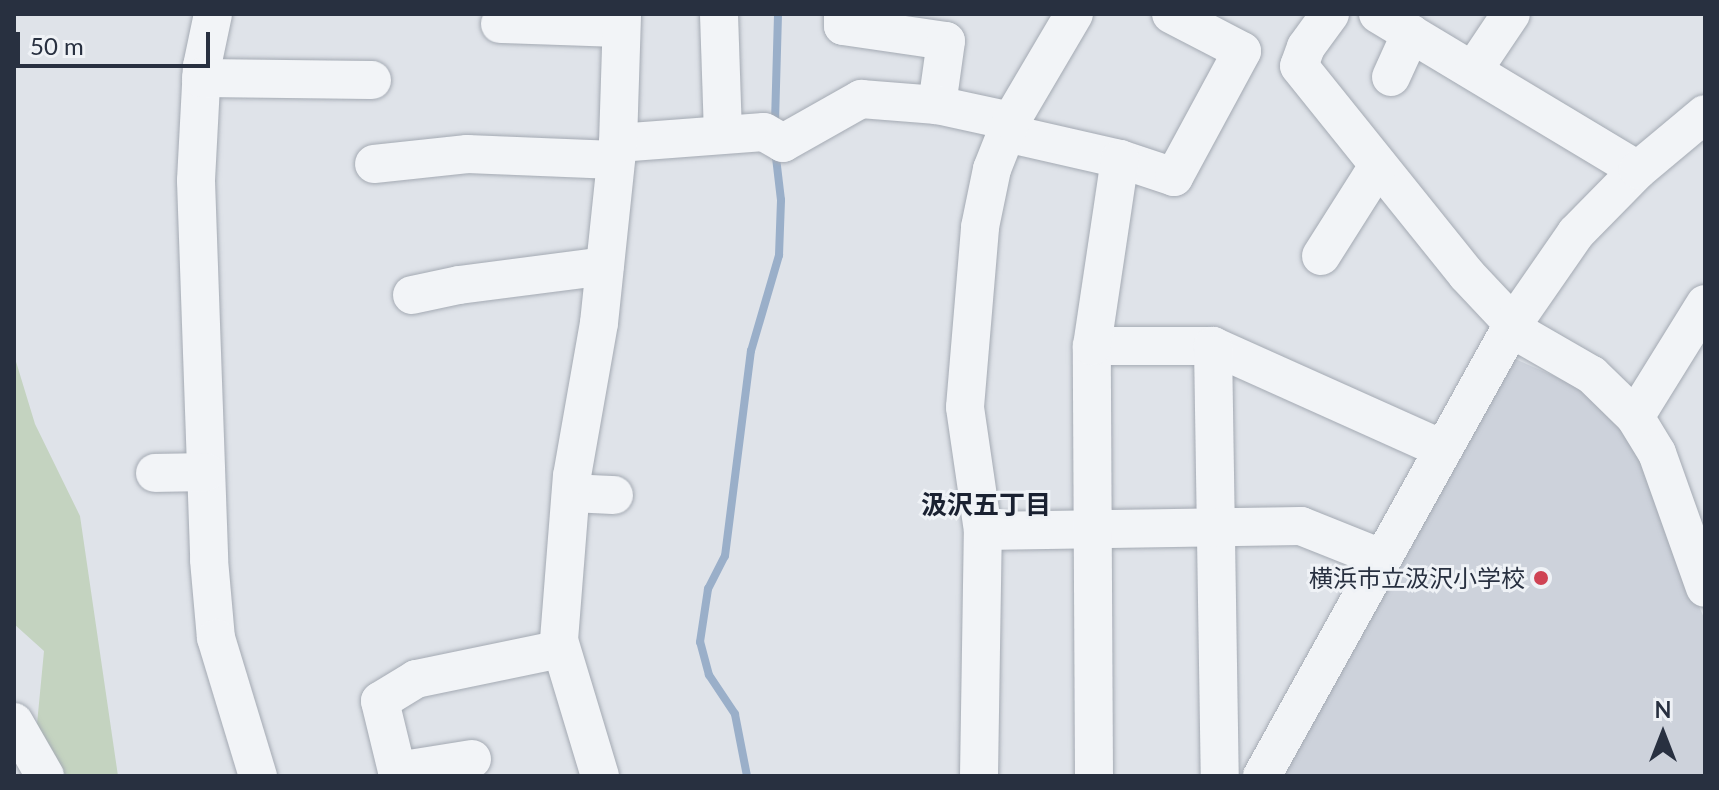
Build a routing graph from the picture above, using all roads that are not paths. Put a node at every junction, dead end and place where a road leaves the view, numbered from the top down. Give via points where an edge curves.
1 (205, 14) edge
2 (719, 14) edge
3 (843, 14) edge
4 (1074, 14) edge
5 (1171, 14) edge
6 (1330, 14) edge
7 (1378, 14) edge
8 (1511, 14) edge
9 (622, 21) edge
10 (500, 24) dead end
11 (1411, 33) junction
12 (1474, 69) junction
13 (1391, 77) dead end
14 (201, 78) junction
15 (372, 80) dead end
16 (937, 105) junction
17 (1705, 114) edge
18 (1009, 127) junction
19 (723, 133) junction
20 (616, 152) junction
21 (1120, 159) junction
22 (374, 164) dead end
23 (1378, 166) junction
24 (1638, 170) junction
25 (1321, 256) dead end
26 (605, 266) junction
27 (412, 295) dead end
28 (1703, 311) edge
29 (1512, 327) junction
30 (1092, 346) junction
31 (1213, 346) junction
32 (1635, 417) junction
33 (1442, 449) junction
34 (206, 472) junction
35 (155, 473) dead end
36 (571, 493) junction
37 (614, 495) dead end
38 (1214, 528) junction
39 (1096, 529) junction
40 (983, 531) junction
41 (1696, 542) edge
42 (1381, 558) junction
43 (1705, 588) edge
44 (561, 649) junction
45 (14, 722) edge
46 (472, 759) dead end
47 (45, 776) edge
48 (258, 776) edge
49 (600, 776) edge
50 (979, 776) edge
51 (1094, 776) edge
52 (1220, 776) edge
53 (1262, 776) edge

1 - 14 street via 213,14
2 - 19 street
3 - 16 street via 843,26 946,41
4 - 18 street
5 - 21 street via 1242,51 1174,177
6 - 23 street via 1299,66
7 - 11 street
8 - 12 street
9 - 10 street
9 - 20 street
11 - 12 street
11 - 13 street
12 - 24 street
14 - 15 street
14 - 34 street via 196,181
16 - 18 street
16 - 19 street via 861,99 783,143 764,132
17 - 24 street
18 - 21 street
18 - 40 street via 992,169 980,227 965,407
19 - 20 street
20 - 22 street via 467,154
20 - 26 street
21 - 30 street
23 - 25 street
23 - 29 street
24 - 29 street via 1576,233
26 - 27 street
26 - 36 street
28 - 32 street
29 - 32 street via 1592,375
29 - 33 street
30 - 31 street
30 - 39 street
31 - 33 street
31 - 38 street
32 - 41 street
33 - 42 street
34 - 35 street
34 - 48 street via 216,638
36 - 37 street
36 - 44 street
38 - 39 street
38 - 42 street via 1301,526
38 - 52 street
39 - 40 street
39 - 51 street
40 - 50 street
41 - 43 street
42 - 53 street
44 - 46 street via 416,679 380,701 397,771
44 - 49 street
45 - 47 street

